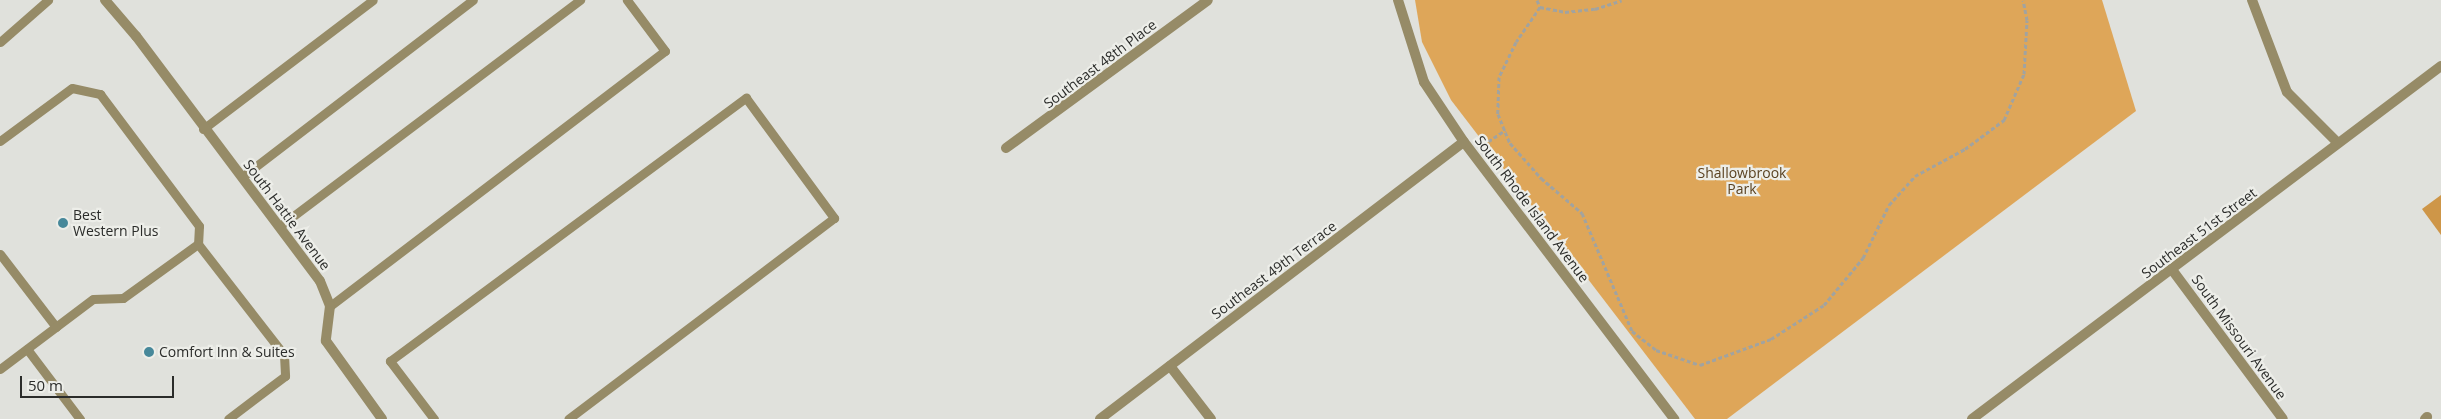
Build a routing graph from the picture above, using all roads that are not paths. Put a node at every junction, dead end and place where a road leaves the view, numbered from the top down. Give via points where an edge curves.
1 (48, 0) edge
2 (105, 0) edge
3 (373, 0) edge
4 (473, 0) edge
5 (580, 0) edge
6 (627, 0) edge
7 (1208, 0) edge
8 (1398, 0) edge
9 (2252, 0) edge
10 (0, 42) edge
11 (2441, 66) edge
12 (204, 129) junction
13 (0, 141) edge
14 (1464, 142) junction
15 (2338, 143) junction
16 (1006, 148) dead end
17 (242, 177) junction
18 (280, 226) junction
19 (198, 244) junction
20 (0, 254) edge
21 (2173, 271) junction
22 (330, 306) junction
23 (56, 327) junction
24 (27, 349) junction
25 (1170, 366) junction
26 (0, 369) edge
27 (80, 419) edge
28 (228, 419) edge
29 (382, 419) edge
30 (434, 419) edge
31 (568, 419) edge
32 (1100, 419) edge
33 (1211, 419) edge
34 (1674, 419) edge
35 (1972, 419) edge
36 (2283, 419) edge

1 - 10 lane
2 - 12 street, South Hattie Avenue
3 - 12 lane
4 - 17 lane
5 - 18 lane
6 - 22 lane via 664,51
7 - 16 street, Southeast 48th Place via 1046,122
8 - 14 street, South Rhode Island Avenue via 1424,82
9 - 15 street via 2287,92
11 - 15 street, Southeast 51st Street
12 - 17 street, South Hattie Avenue
13 - 19 lane via 72,88 100,94 198,226
14 - 25 street, Southeast 49th Terrace
14 - 34 street, South Rhode Island Avenue
15 - 21 street, Southeast 51st Street
17 - 18 street, South Hattie Avenue
18 - 22 street, South Hattie Avenue via 320,281
19 - 23 lane via 123,298 93,299
19 - 28 lane via 284,355 285,376
20 - 23 lane
21 - 35 street, Southeast 51st Street
21 - 36 street, South Missouri Avenue
22 - 29 street, South Hattie Avenue via 326,341
23 - 24 lane
24 - 26 lane
24 - 27 lane
25 - 32 street, Southeast 49th Terrace
25 - 33 street
30 - 31 lane via 390,360 746,98 834,218

